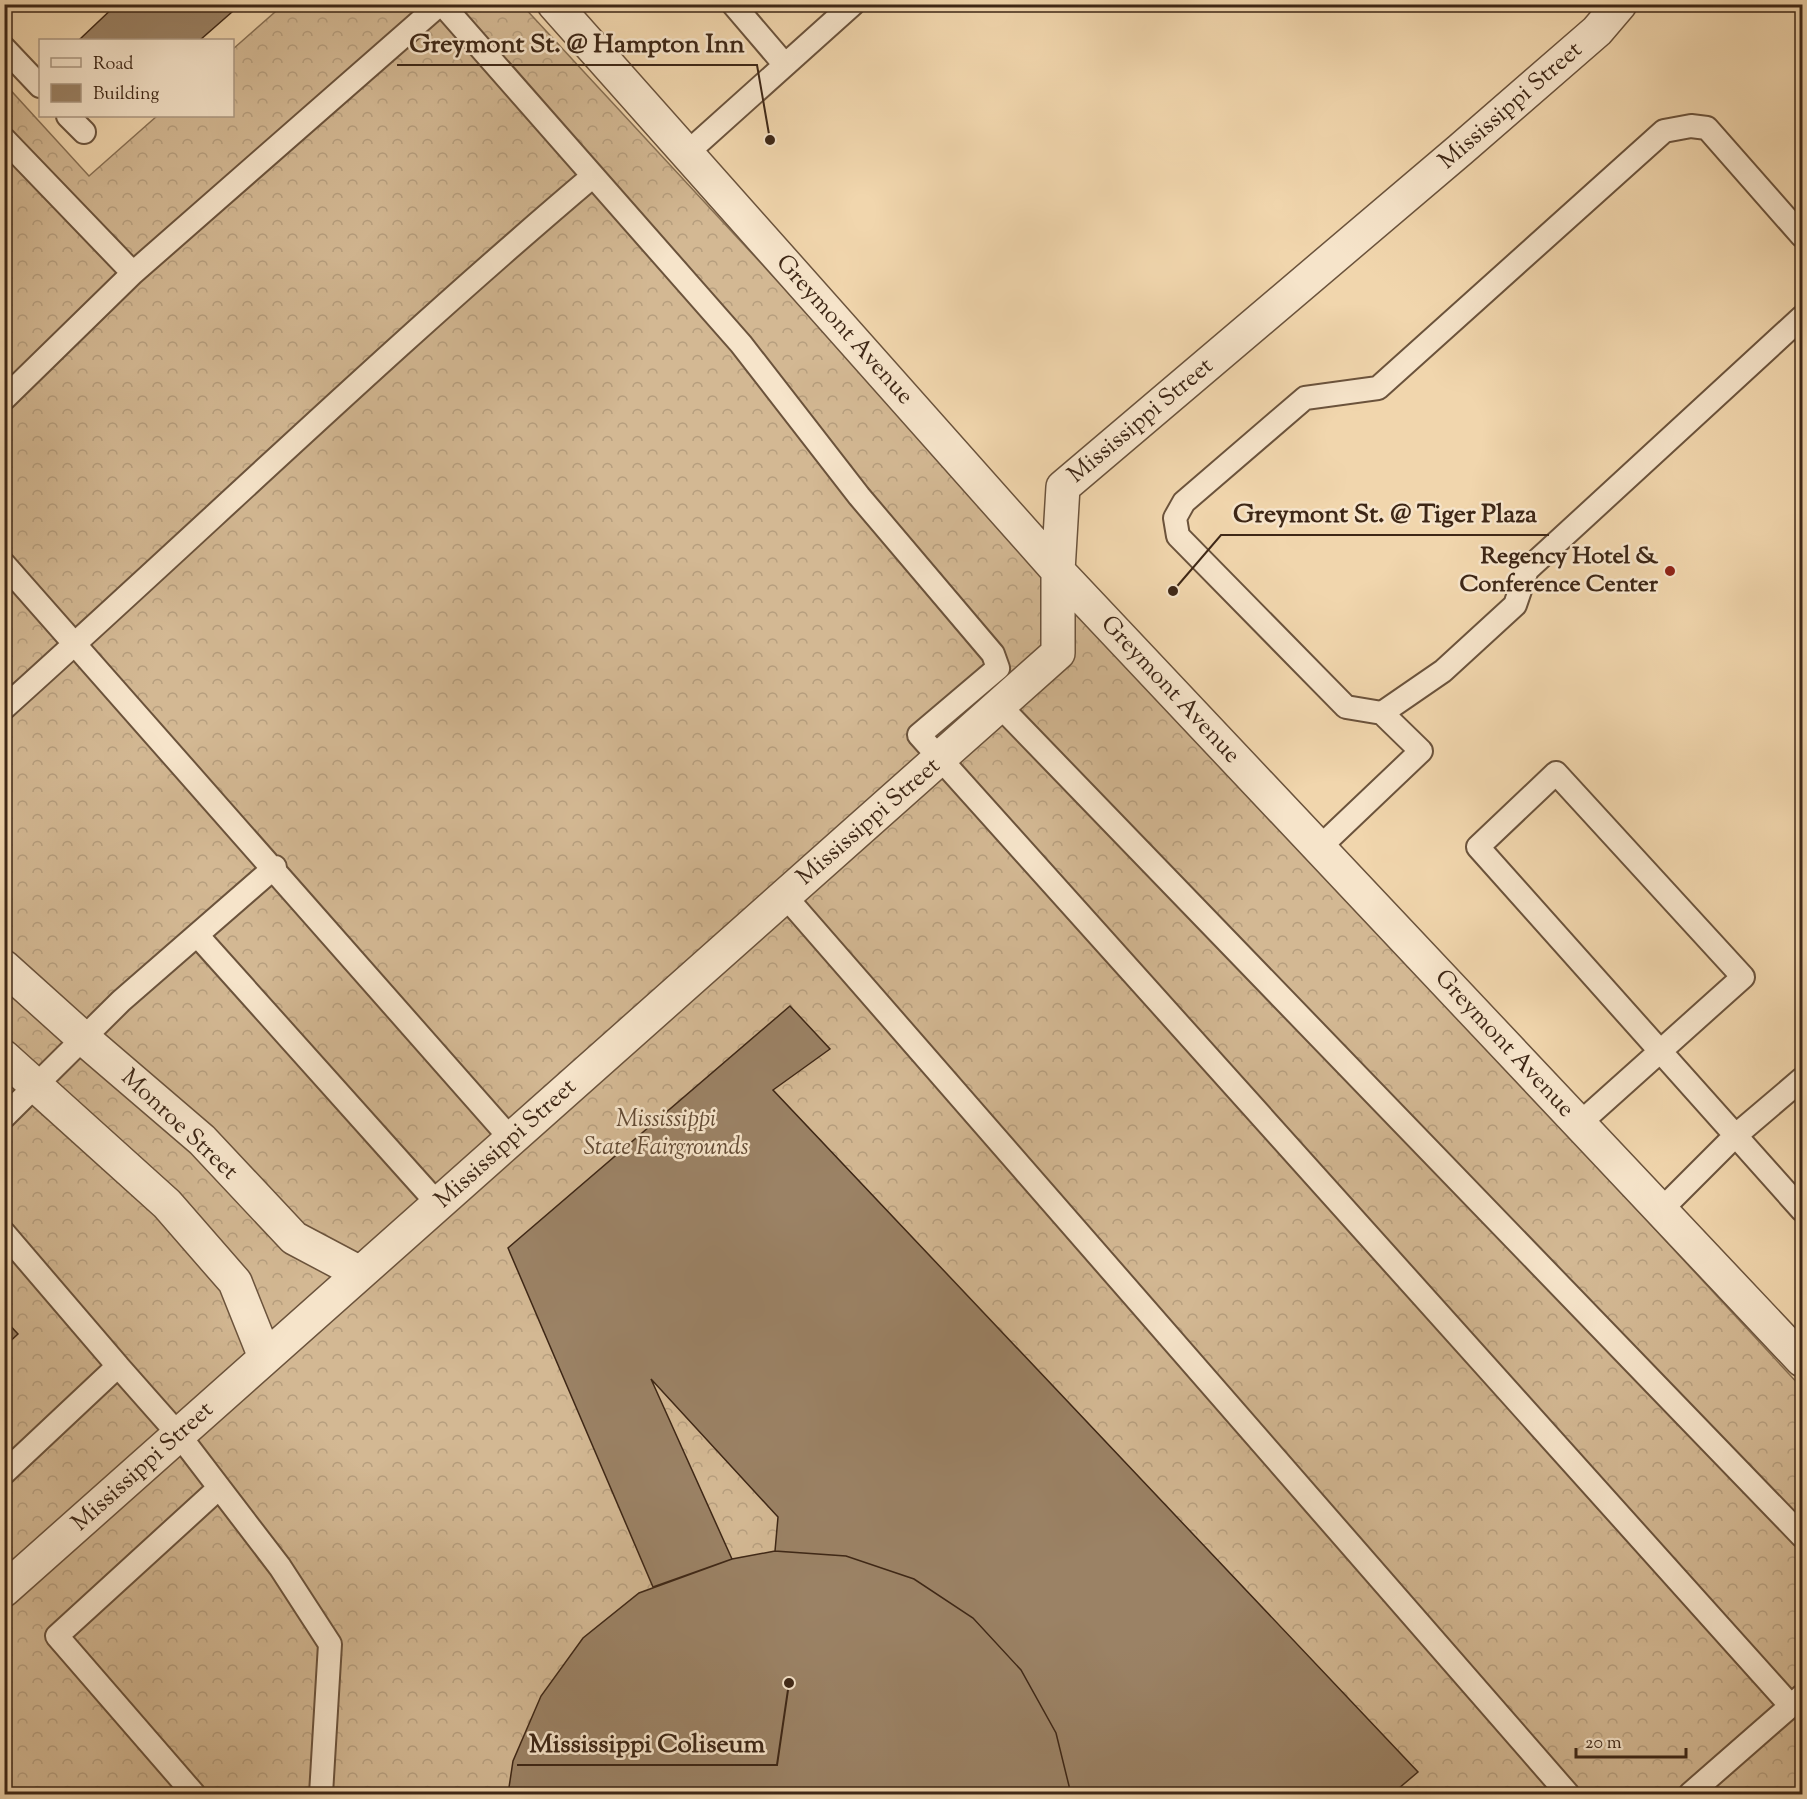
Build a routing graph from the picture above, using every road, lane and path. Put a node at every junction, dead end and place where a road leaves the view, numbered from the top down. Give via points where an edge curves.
1 (441, 4) edge
2 (554, 4) edge
3 (733, 4) edge
4 (853, 4) edge
5 (1620, 4) edge
6 (4, 48) edge
7 (785, 65) junction
8 (39, 85) edge
9 (69, 117) edge
10 (84, 132) dead end
11 (4, 139) edge
12 (687, 153) junction
13 (593, 176) junction
14 (1803, 236) edge
15 (133, 273) junction
16 (1803, 317) edge
17 (4, 399) edge
18 (4, 564) edge
19 (1058, 571) junction
20 (77, 643) junction
21 (1000, 706) junction
22 (4, 708) edge
23 (1382, 713) junction
24 (939, 760) junction
25 (1319, 848) junction
26 (275, 867) junction
27 (785, 896) junction
28 (197, 935) junction
29 (4, 967) edge
30 (83, 1038) junction
31 (1660, 1052) junction
32 (4, 1056) edge
33 (1803, 1079) edge
34 (37, 1086) junction
35 (4, 1117) edge
36 (1579, 1124) junction
37 (1736, 1136) junction
38 (511, 1139) junction
39 (438, 1204) junction
40 (1660, 1210) junction
41 (1803, 1210) edge
42 (4, 1233) edge
43 (360, 1273) junction
44 (266, 1357) junction
45 (1803, 1360) edge
46 (118, 1366) junction
47 (179, 1436) junction
48 (4, 1473) edge
49 (219, 1488) junction
50 (1803, 1536) edge
51 (4, 1590) edge
52 (1797, 1701) edge
53 (194, 1794) edge
54 (321, 1794) edge
55 (1568, 1794) edge
56 (1690, 1794) edge

1 - 13 lane
1 - 15 lane
2 - 12 street, Greymont Avenue
3 - 7 lane
4 - 7 lane
5 - 19 street, Mississippi Street via 1597,31 1494,121 1063,487
6 - 8 lane
7 - 12 lane
9 - 10 lane
11 - 15 lane
12 - 19 street, Greymont Avenue
13 - 20 lane via 382,360
13 - 24 lane via 741,344 859,496 993,654 998,668 919,735
14 - 23 lane via 1707,128 1691,126 1664,131 1378,388 1305,398 1184,502 1175,518 1178,536 1346,707
15 - 17 lane
16 - 23 lane via 1527,570 1515,605 1443,671
18 - 20 lane
19 - 21 street, Mississippi Street via 1059,653
19 - 25 street, Greymont Avenue
20 - 22 lane
20 - 26 lane
21 - 24 street, Mississippi Street
21 - 50 lane
23 - 25 lane via 1421,751
24 - 27 street, Mississippi Street
24 - 52 lane
25 - 36 street, Greymont Avenue
26 - 28 lane
26 - 38 lane
27 - 38 street, Mississippi Street
27 - 55 lane
28 - 30 lane
28 - 39 lane
29 - 30 street, Monroe Street
30 - 34 lane
30 - 43 street, Monroe Street via 202,1140 294,1238
31 - 31 lane via 1478,846 1556,773 1749,984
31 - 36 lane
31 - 37 lane
32 - 34 street
33 - 37 lane
34 - 35 lane
34 - 44 street via 167,1204 235,1282
36 - 40 street, Greymont Avenue
37 - 40 lane
37 - 41 lane
38 - 39 street, Mississippi Street
39 - 43 street, Mississippi Street
40 - 45 street, Greymont Avenue
42 - 46 lane
43 - 44 street, Mississippi Street
44 - 47 street, Mississippi Street
46 - 47 lane
46 - 48 lane
47 - 49 lane
47 - 51 street, Mississippi Street
49 - 53 lane via 57,1636
49 - 54 lane via 280,1567 330,1644
52 - 56 lane

